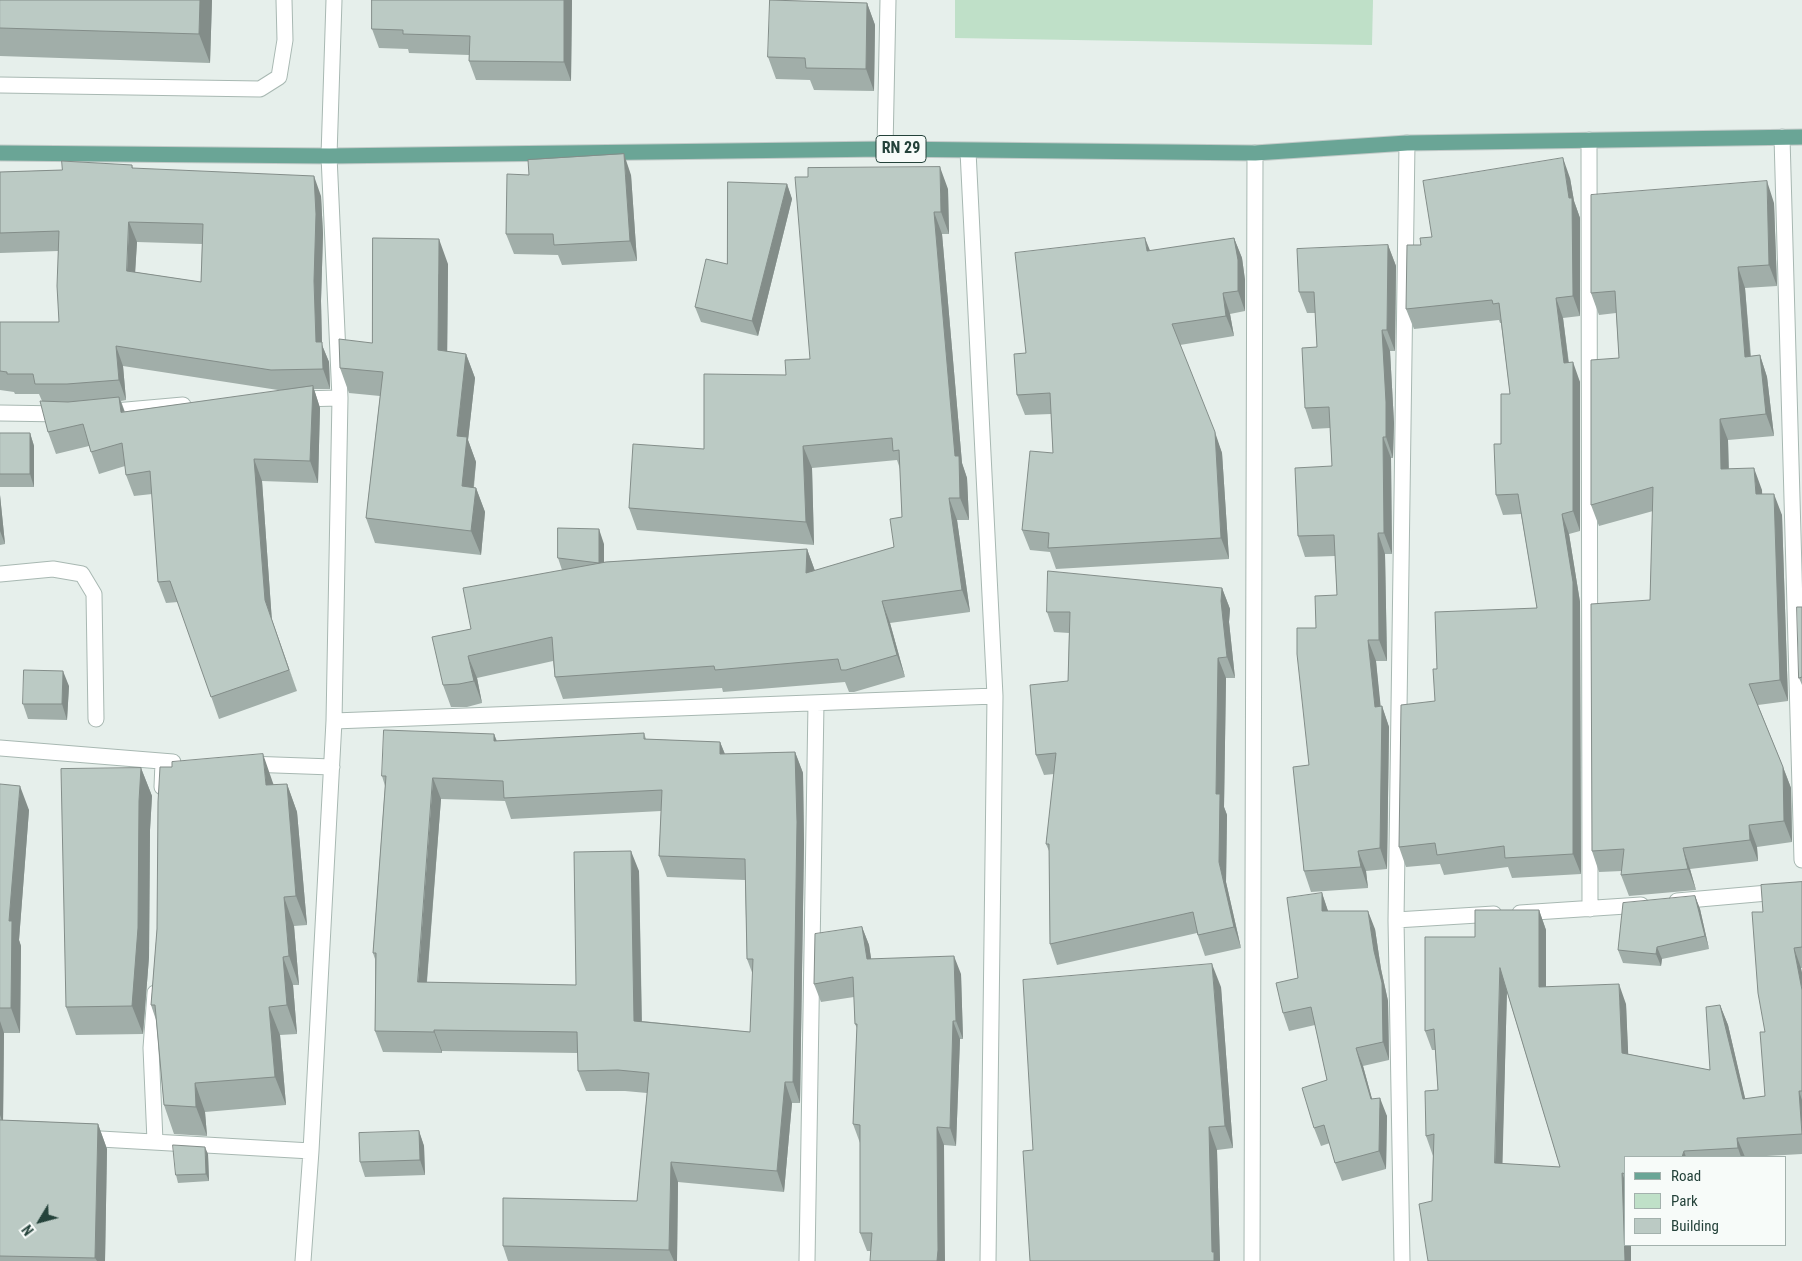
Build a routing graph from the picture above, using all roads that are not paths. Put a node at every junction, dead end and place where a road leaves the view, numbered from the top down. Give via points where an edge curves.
1 (284, 0) edge
2 (334, 0) edge
3 (888, 0) edge
4 (0, 85) edge
5 (1802, 136) edge
6 (1782, 137) junction
7 (1589, 140) junction
8 (1407, 142) junction
9 (885, 149) junction
10 (968, 150) junction
11 (1256, 153) junction
12 (0, 154) edge
13 (329, 156) junction
14 (340, 398) junction
15 (282, 399) edge
16 (194, 404) edge
17 (0, 413) edge
18 (0, 574) edge
19 (996, 696) junction
20 (816, 703) junction
21 (96, 719) dead end
22 (334, 721) junction
23 (0, 748) edge
24 (163, 762) junction
25 (183, 762) edge
26 (233, 764) edge
27 (332, 767) junction
28 (161, 801) edge
29 (1802, 860) edge
30 (1802, 890) edge
31 (1590, 909) junction
32 (1396, 920) junction
33 (156, 975) edge
34 (68, 1137) edge
35 (155, 1141) junction
36 (311, 1151) junction
37 (303, 1261) edge
38 (807, 1261) edge
39 (988, 1261) edge
40 (1252, 1261) edge
41 (1402, 1261) edge

1 - 4 street via 284,40 279,77 260,89
2 - 13 street
3 - 9 street
5 - 6 main road, RN 29
6 - 7 main road, RN 29
6 - 29 street
7 - 8 main road, RN 29
7 - 31 street
8 - 11 main road, RN 29
8 - 32 street
9 - 10 main road, RN 29
9 - 13 main road, RN 29
10 - 11 main road, RN 29
10 - 19 street
11 - 40 street
12 - 13 main road, RN 29
13 - 14 street
14 - 15 street
14 - 22 street
16 - 17 street via 80,414
18 - 21 street via 53,570 82,574 94,594
19 - 20 street
19 - 39 street
20 - 22 street
20 - 38 street
22 - 27 street
23 - 24 street
24 - 25 street
24 - 28 street
26 - 27 street
27 - 36 street
30 - 31 street
31 - 32 street
32 - 41 street
33 - 35 street via 151,1048
34 - 35 street
35 - 36 street
36 - 37 street

